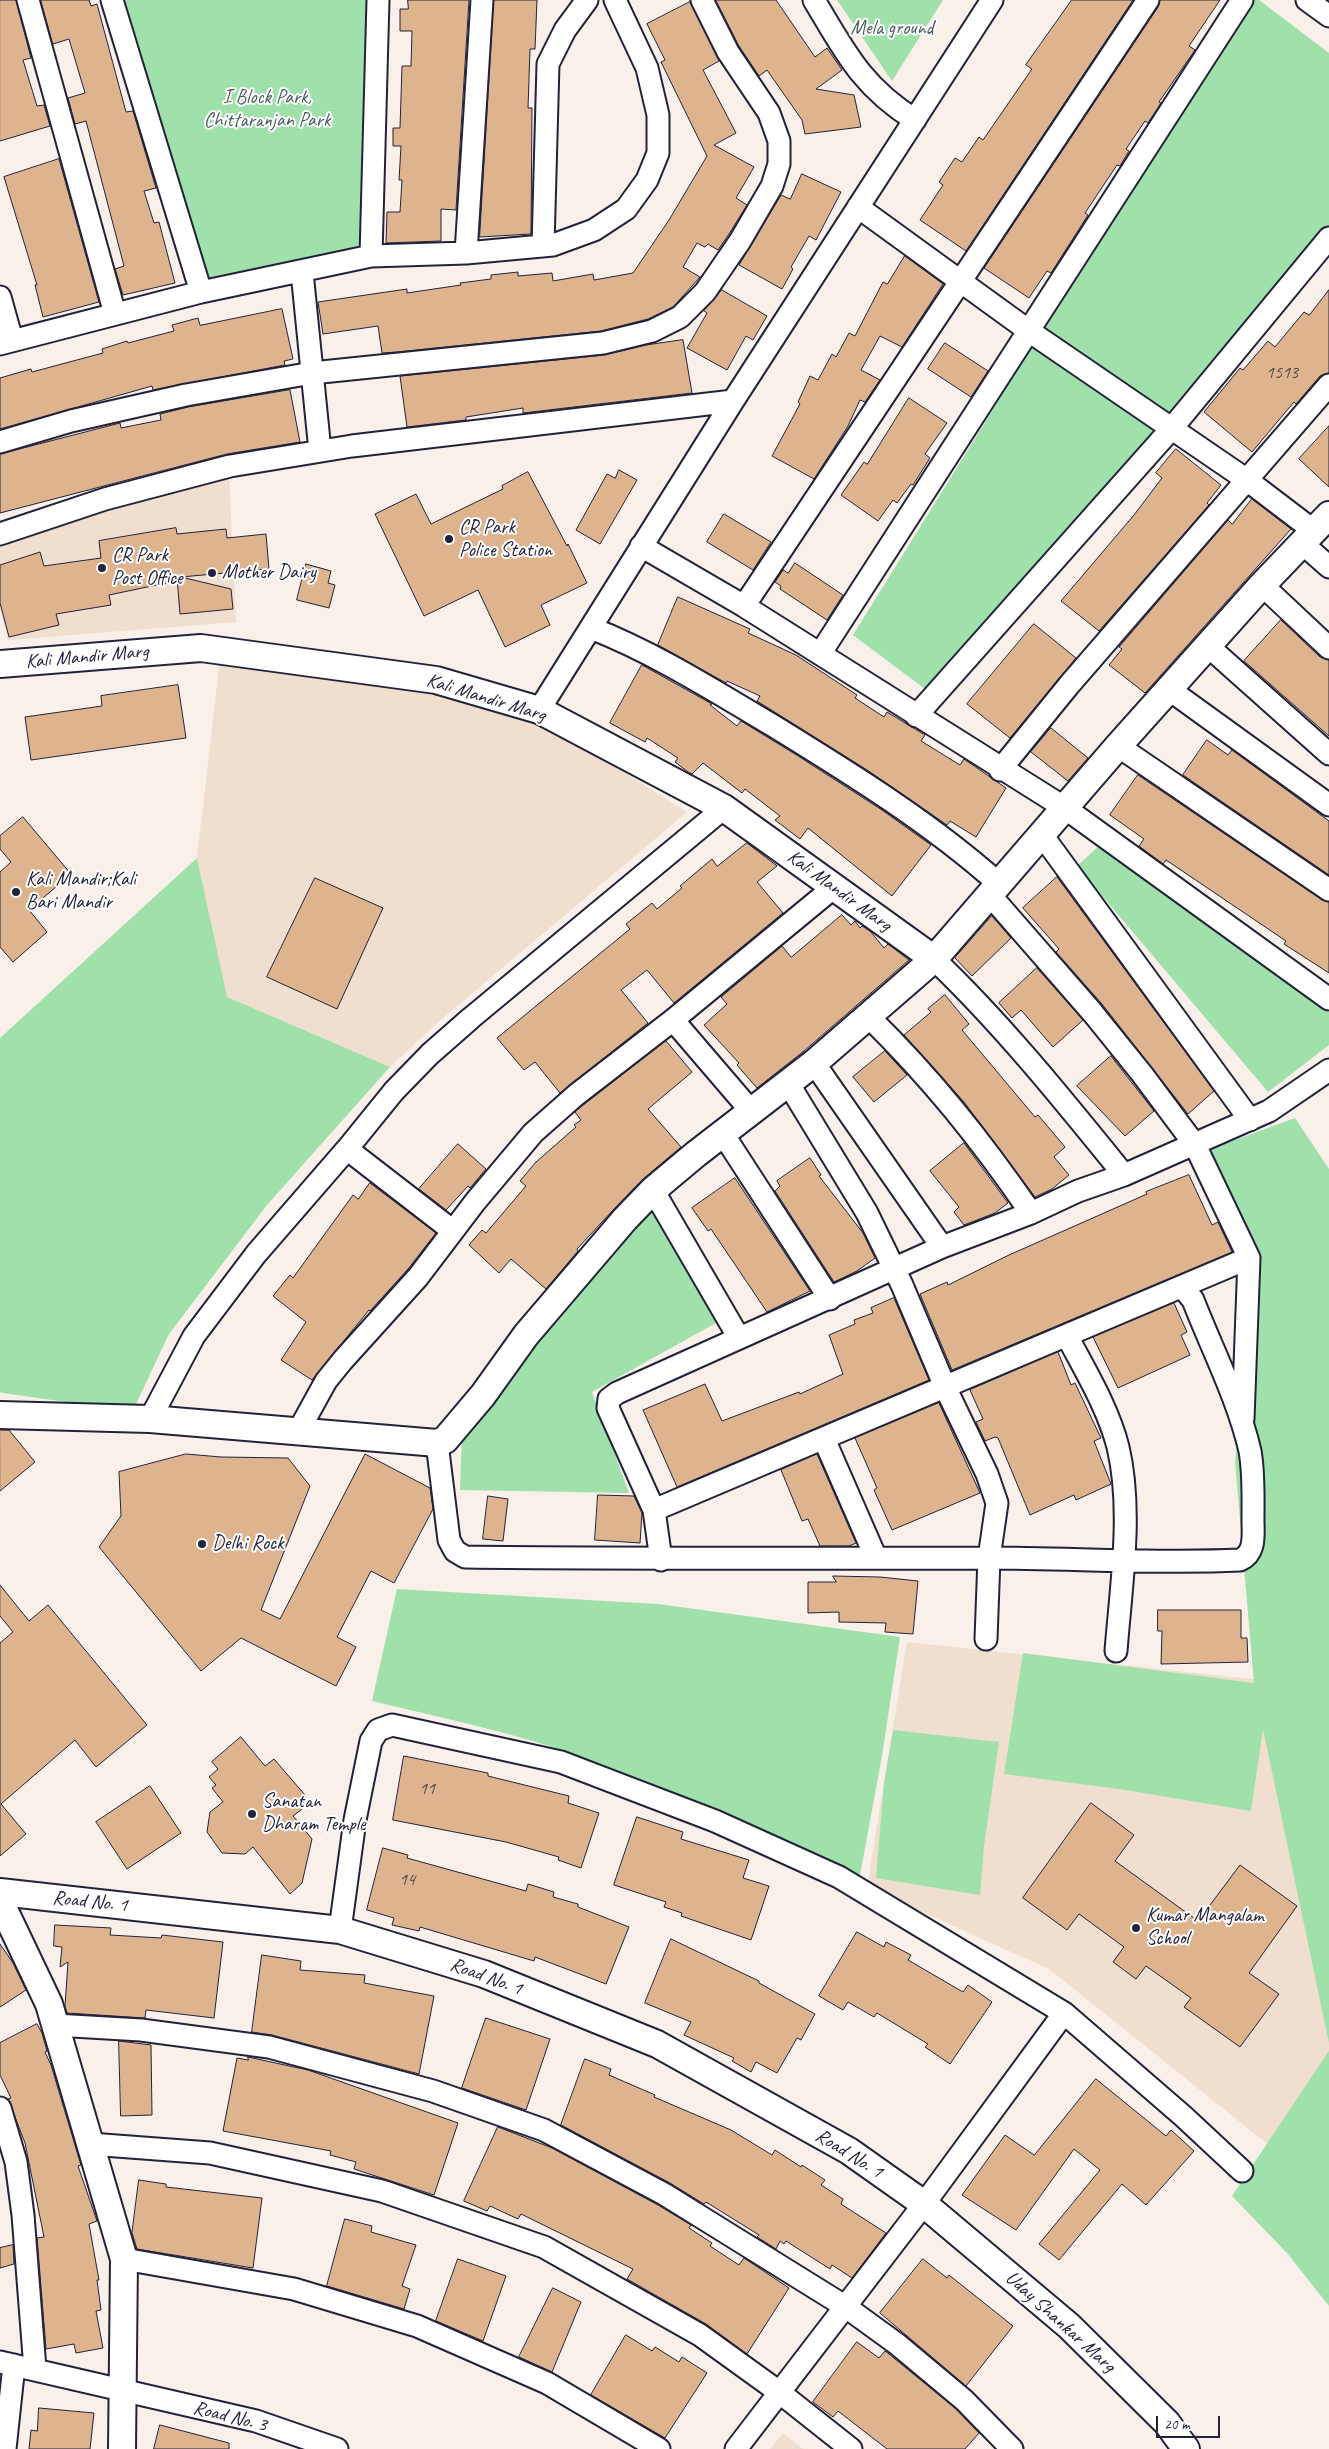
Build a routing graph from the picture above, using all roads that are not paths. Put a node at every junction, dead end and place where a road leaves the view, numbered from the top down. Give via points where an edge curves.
1 (28, 0) edge
2 (112, 0) edge
3 (378, 0) edge
4 (482, 0) edge
5 (587, 0) edge
6 (702, 0) edge
7 (814, 0) edge
8 (992, 0) edge
9 (1148, 0) edge
10 (1242, 0) edge
11 (1307, 0) edge
12 (618, 1) edge
13 (1329, 16) edge
14 (915, 120) junction
15 (858, 207) junction
16 (1329, 238) edge
17 (543, 246) junction
18 (466, 253) junction
19 (371, 256) junction
20 (302, 272) junction
21 (960, 280) junction
22 (201, 292) junction
23 (0, 297) edge
24 (115, 314) junction
25 (1029, 331) junction
26 (6, 342) edge
27 (312, 373) junction
28 (1329, 385) edge
29 (733, 401) junction
30 (1172, 428) junction
31 (0, 442) edge
32 (320, 451) junction
33 (1247, 480) junction
34 (1315, 530) edge
35 (0, 534) edge
36 (641, 546) junction
37 (1329, 567) edge
38 (1262, 585) junction
39 (744, 606) junction
40 (591, 628) junction
41 (1209, 647) junction
42 (1329, 648) edge
43 (820, 654) junction
44 (0, 664) edge
45 (1170, 690) junction
46 (539, 710) junction
47 (916, 716) junction
48 (1118, 746) junction
49 (1329, 754) edge
50 (1000, 770) junction
51 (1329, 805) edge
52 (724, 808) junction
53 (1065, 808) junction
54 (1042, 835) junction
55 (833, 888) junction
56 (995, 890) junction
57 (1329, 890) edge
58 (934, 959) junction
59 (1329, 1000) edge
60 (868, 1016) junction
61 (673, 1020) junction
62 (814, 1063) junction
63 (1329, 1070) edge
64 (788, 1083) junction
65 (750, 1111) junction
66 (1250, 1120) junction
67 (723, 1134) junction
68 (1195, 1145) junction
69 (347, 1149) junction
70 (1124, 1176) junction
71 (653, 1190) junction
72 (1031, 1213) junction
73 (453, 1231) junction
74 (942, 1247) junction
75 (1249, 1258) junction
76 (894, 1269) junction
77 (1178, 1288) junction
78 (830, 1299) junction
79 (1067, 1336) junction
80 (739, 1338) junction
81 (946, 1389) junction
82 (0, 1415) edge
83 (150, 1419) junction
84 (1243, 1426) junction
85 (299, 1430) junction
86 (824, 1439) junction
87 (437, 1443) junction
88 (654, 1510) junction
89 (876, 1558) junction
90 (989, 1558) junction
91 (661, 1560) junction
92 (1122, 1562) junction
93 (986, 1639) dead end
94 (1116, 1651) dead end
95 (0, 1892) edge
96 (0, 1902) edge
97 (340, 1930) junction
98 (1064, 2013) junction
99 (55, 2025) junction
100 (0, 2108) edge
101 (90, 2144) junction
102 (1242, 2171) dead end
103 (924, 2204) junction
104 (124, 2258) junction
105 (846, 2307) junction
106 (7, 2363) edge
107 (35, 2369) junction
108 (122, 2391) junction
109 (779, 2392) junction
110 (5, 2449) edge
111 (122, 2449) edge
112 (337, 2449) edge
113 (659, 2449) edge
114 (736, 2449) edge
115 (851, 2449) edge
116 (1012, 2449) edge
117 (1186, 2449) edge

1 - 24 street
2 - 22 street
3 - 19 street
4 - 18 street
5 - 17 street via 565,30 548,64
6 - 27 street via 728,52 769,113 779,141 779,164 772,186 740,240 705,292 680,317 652,331 603,342
7 - 14 street via 872,88 890,105
8 - 14 street
9 - 21 street
10 - 25 street
11 - 13 street
12 - 17 street via 647,68 658,115 658,153 647,180 626,209 594,230
14 - 15 street
15 - 21 street
15 - 29 street
16 - 30 street
17 - 18 street
18 - 19 street
19 - 20 street
20 - 22 street
20 - 27 street
21 - 25 street
21 - 39 street
22 - 24 street
23 - 26 street
24 - 26 street
25 - 30 street
25 - 43 street
27 - 31 street via 186,394 71,421
27 - 32 street
28 - 33 street
29 - 32 street
29 - 36 street
30 - 33 street
30 - 47 street
32 - 35 street via 230,466 105,499
33 - 34 street
33 - 50 street via 1069,685
34 - 37 street
34 - 38 street
36 - 39 street
36 - 40 street
38 - 41 street
38 - 42 street
39 - 43 street
40 - 46 street
40 - 56 street via 623,640 714,690 885,797 954,847
41 - 45 street
41 - 49 street
43 - 47 street
44 - 46 street, Kali Mandir Marg via 201,648 436,680
45 - 48 street
45 - 51 street
46 - 52 street, Kali Mandir Marg
47 - 50 street
48 - 53 street
48 - 57 street
50 - 53 street
52 - 55 street, Kali Mandir Marg
52 - 69 street via 430,1054 394,1091
53 - 54 street
53 - 59 street
54 - 56 street
54 - 66 street
55 - 58 street, Kali Mandir Marg
55 - 61 street
56 - 58 street
56 - 68 street
58 - 60 street
58 - 70 street via 1017,1047
60 - 62 street
60 - 72 street via 943,1094
61 - 65 street
61 - 73 street via 576,1095 533,1133
62 - 64 street
62 - 74 street
63 - 66 street via 1269,1111
64 - 65 street
64 - 76 street via 868,1212
65 - 67 street
66 - 68 street
67 - 71 street
67 - 78 street
68 - 70 street
68 - 75 street
69 - 73 street
69 - 83 street via 256,1254 194,1336
70 - 72 street via 1078,1191
71 - 80 street
71 - 87 street via 568,1284 451,1435
72 - 74 street
73 - 85 street via 418,1277 343,1360 326,1382
74 - 76 street
75 - 77 street
75 - 84 street
76 - 78 street
76 - 81 street
77 - 79 street
77 - 84 street via 1192,1300
78 - 80 street
79 - 81 street
79 - 92 street via 1106,1412 1118,1446 1124,1484
80 - 88 street via 609,1399 608,1408 624,1448
81 - 86 street
81 - 90 street via 987,1474 997,1503
82 - 83 street
83 - 85 street
84 - 92 street via 1250,1453 1253,1488 1252,1544 1246,1557
85 - 87 street
86 - 88 street
86 - 89 street
87 - 91 street via 449,1540 455,1551 465,1557
88 - 91 street
89 - 90 street
89 - 91 street
90 - 92 street
90 - 93 street
92 - 94 street
95 - 97 street, Road No. 1
96 - 99 street via 49,2004
97 - 98 street via 355,1820 371,1741 378,1730 392,1725 561,1762 715,1821 839,1877
97 - 103 street, Road No. 1 via 484,1974 657,2044 849,2151
98 - 102 street
98 - 103 street
99 - 101 street
99 - 105 street via 141,2030 269,2047 433,2091 544,2130 664,2194
100 - 107 street via 16,2162
101 - 104 street
101 - 109 street via 210,2153 382,2191 544,2248 700,2335
103 - 105 street
103 - 117 street, Uday Shankar Marg via 1070,2326 1167,2423
104 - 108 street
104 - 113 street via 294,2289 417,2326 547,2383
105 - 109 street
105 - 116 street via 964,2400
106 - 107 street, Road No. 3
106 - 110 street
107 - 108 street, Road No. 3
108 - 111 street
108 - 112 street, Road No. 3 via 256,2421
109 - 114 street
109 - 115 street

